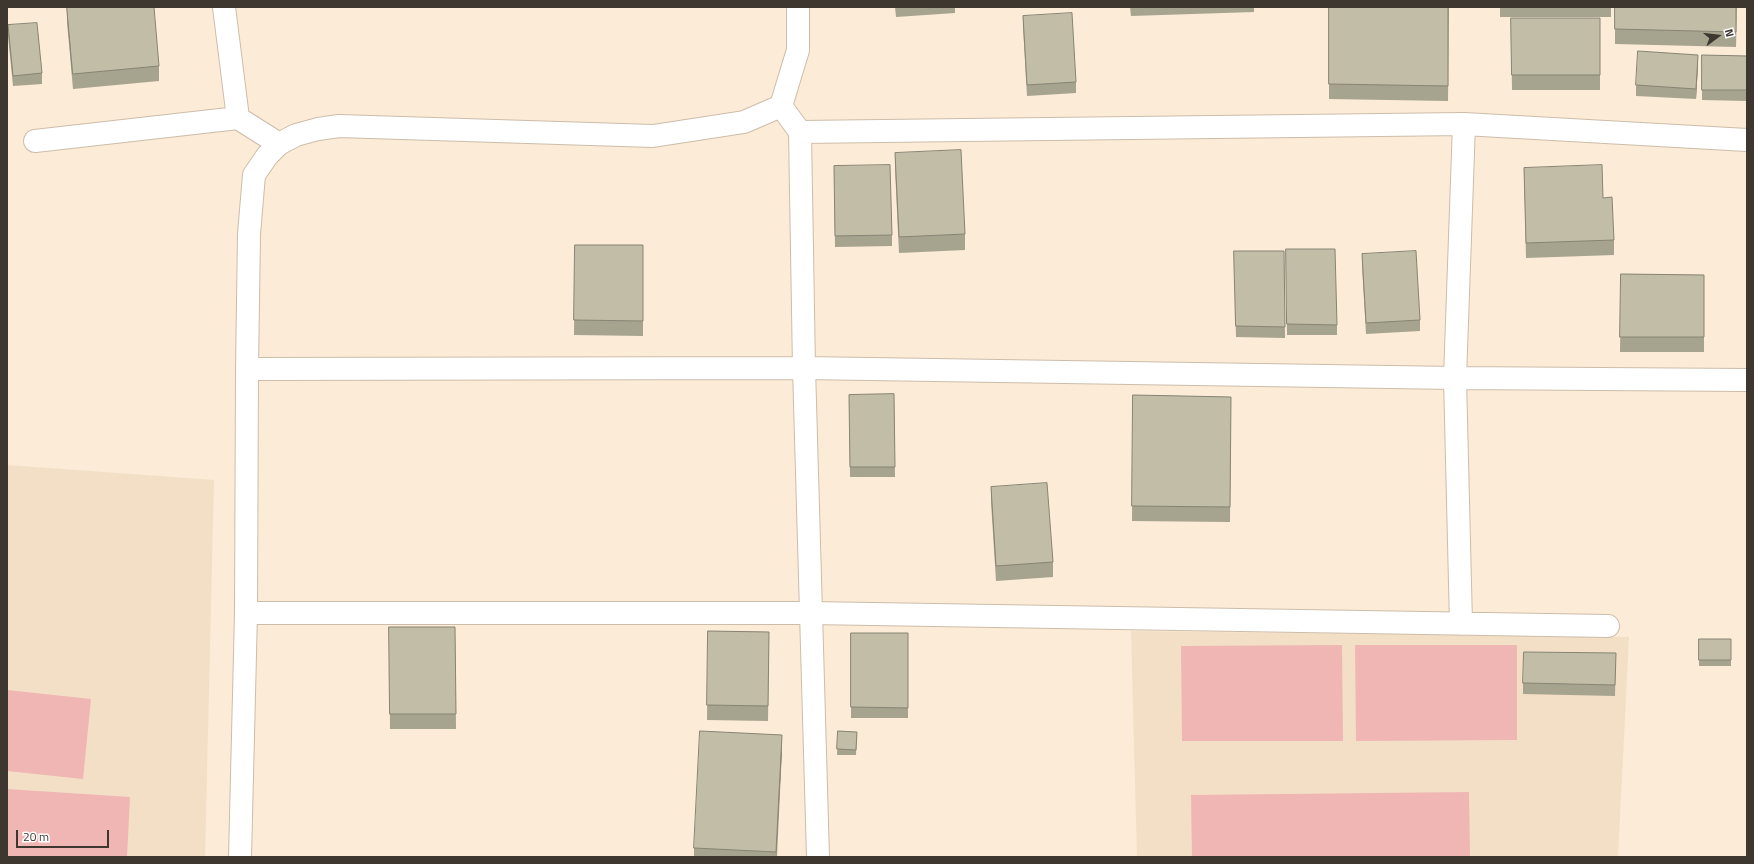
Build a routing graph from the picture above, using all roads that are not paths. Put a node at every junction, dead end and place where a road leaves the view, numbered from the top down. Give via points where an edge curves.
1 (224, 7) edge
2 (798, 7) edge
3 (781, 106) junction
4 (238, 118) junction
5 (1464, 124) junction
6 (800, 132) junction
7 (1747, 140) edge
8 (35, 141) dead end
9 (279, 144) junction
10 (804, 368) junction
11 (247, 369) junction
12 (1455, 378) junction
13 (1747, 380) edge
14 (811, 613) junction
15 (246, 614) junction
16 (1461, 624) junction
17 (1608, 626) dead end
18 (240, 857) edge
19 (818, 857) edge

1 - 4 street
2 - 3 street via 798,50
3 - 6 street
3 - 9 street via 744,122 653,136 339,126 296,135
4 - 8 street
4 - 9 street
5 - 6 street
5 - 7 street
5 - 12 street
6 - 10 street
9 - 11 street via 254,175 249,234
10 - 11 street
10 - 12 street
10 - 14 street
11 - 15 street
12 - 13 street
12 - 16 street
14 - 15 street
14 - 16 street
14 - 19 street
15 - 18 street
16 - 17 street

